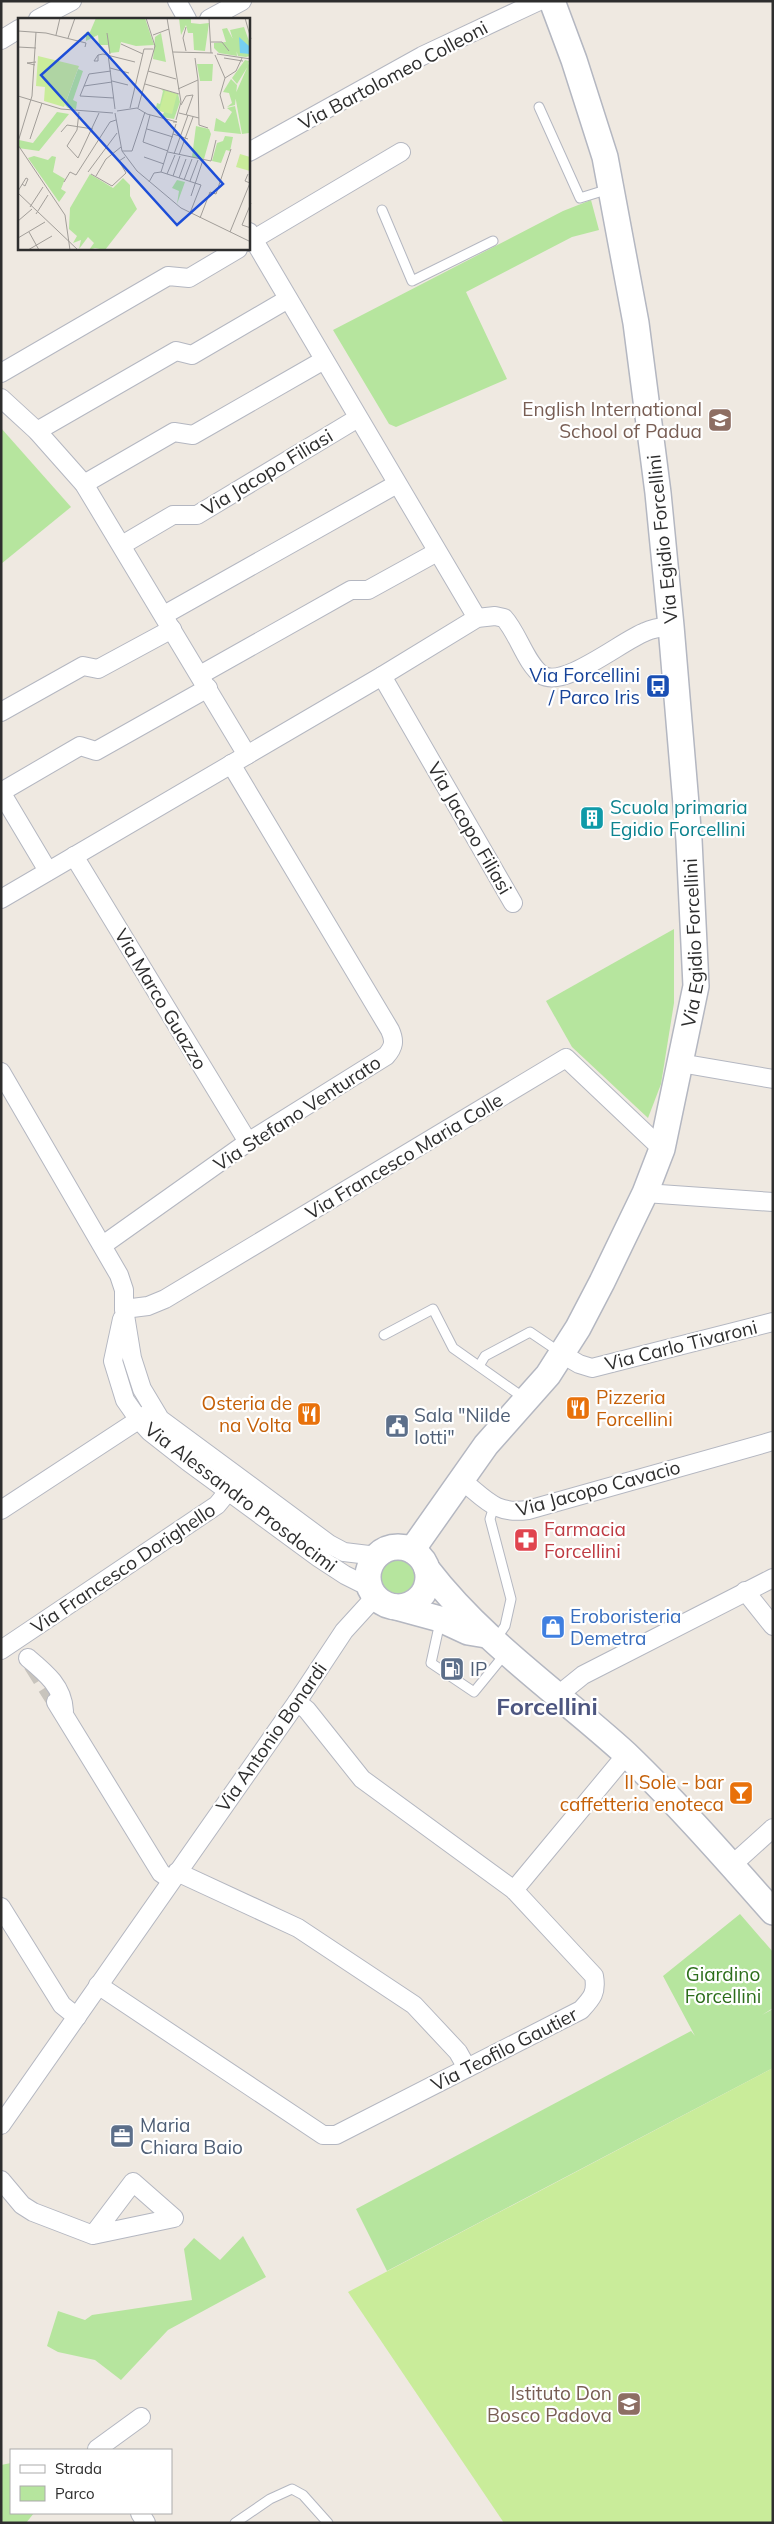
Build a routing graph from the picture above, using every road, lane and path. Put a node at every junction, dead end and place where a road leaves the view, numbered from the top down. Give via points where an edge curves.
1 (72, 1) edge
2 (177, 1) edge
3 (242, 1) edge
4 (539, 1) edge
5 (552, 1) edge
6 (40, 18) edge
7 (186, 18) edge
8 (210, 18) edge
9 (18, 30) edge
10 (1, 40) edge
11 (539, 107) dead end
12 (250, 151) edge
13 (401, 152) dead end
14 (612, 189) junction
15 (382, 210) dead end
16 (250, 238) edge
17 (493, 241) dead end
18 (236, 250) edge
19 (288, 299) junction
20 (324, 360) junction
21 (1, 373) edge
22 (1, 398) edge
23 (358, 418) junction
24 (37, 431) junction
25 (84, 484) junction
26 (397, 484) junction
27 (122, 545) junction
28 (437, 552) junction
29 (477, 618) junction
30 (168, 622) junction
31 (671, 626) junction
32 (382, 676) junction
33 (204, 682) junction
34 (1, 712) edge
35 (247, 755) junction
36 (231, 764) junction
37 (1, 792) edge
38 (74, 856) junction
39 (48, 871) junction
40 (1, 899) edge
41 (513, 903) dead end
42 (680, 1063) junction
43 (1, 1072) edge
44 (773, 1079) edge
45 (248, 1142) junction
46 (662, 1149) junction
47 (645, 1193) junction
48 (773, 1202) edge
49 (103, 1245) junction
50 (124, 1309) junction
51 (773, 1322) edge
52 (384, 1335) dead end
53 (562, 1354) junction
54 (479, 1366) junction
55 (527, 1399) junction
56 (147, 1415) junction
57 (773, 1441) edge
58 (460, 1479) junction
59 (233, 1485) junction
60 (494, 1506) junction
61 (1, 1510) edge
62 (377, 1556) junction
63 (420, 1560) junction
64 (773, 1578) edge
65 (745, 1591) junction
66 (380, 1597) junction
67 (440, 1620) junction
68 (773, 1626) edge
69 (17, 1640) junction
70 (495, 1643) junction
71 (1, 1650) edge
72 (557, 1696) junction
73 (297, 1702) junction
74 (626, 1755) junction
75 (773, 1828) edge
76 (732, 1865) junction
77 (174, 1876) junction
78 (514, 1890) junction
79 (1, 1907) edge
80 (773, 1912) edge
81 (98, 1986) junction
82 (76, 2017) junction
83 (467, 2068) junction
84 (1, 2125) edge
85 (1, 2180) edge
86 (93, 2235) dead end
87 (141, 2417) dead end
88 (98, 2449) edge
89 (235, 2523) edge
90 (328, 2523) edge

1 - 6 street
2 - 7 street
3 - 8 street
4 - 12 street, Via Bartolomeo Colleoni via 422,56
5 - 14 street, Via Egidio Forcellini via 596,125
9 - 10 street
11 - 14 lane via 580,198
13 - 16 street
14 - 31 street, Via Egidio Forcellini via 636,323
15 - 17 lane via 412,281
16 - 19 street
18 - 21 street via 189,278 168,276
19 - 20 street
19 - 24 street via 192,355 176,351
20 - 23 street
20 - 25 street via 194,435 174,432
22 - 24 street
23 - 26 street
23 - 27 street, Via Jacopo Filiasi via 197,515 173,515
24 - 25 street
25 - 27 street
26 - 28 street
26 - 30 street
27 - 30 street
28 - 29 street
28 - 33 street via 368,590 351,590
29 - 31 street via 504,618 536,669 551,677 564,676 581,668 643,632
29 - 32 street
30 - 33 street
30 - 34 street via 98,669 83,666
31 - 42 street, Via Egidio Forcellini via 689,840 696,986
32 - 35 street
32 - 41 street, Via Jacopo Filiasi
33 - 35 street
33 - 37 street via 96,751 80,746
35 - 36 street
36 - 38 street
36 - 45 street, Via Stefano Venturato via 394,1039 386,1056
37 - 39 street
38 - 39 street
38 - 45 street, Via Marco Guazzo
39 - 40 street
42 - 44 street
42 - 46 street, Via Egidio Forcellini
43 - 49 street, Via Alessandro Prosdocimi
45 - 49 street, Via Stefano Venturato
46 - 47 street, Via Egidio Forcellini
46 - 50 street, Via Francesco Maria Colle via 566,1058 165,1299 148,1306
47 - 48 street
47 - 53 street, Via Egidio Forcellini via 594,1298
49 - 50 street, Via Alessandro Prosdocimi via 120,1275
50 - 56 street, Via Alessandro Prosdocimi via 132,1358
51 - 53 street, Via Carlo Tivaroni via 592,1368
52 - 54 lane via 432,1309 453,1348
53 - 54 lane via 530,1332 485,1356
53 - 55 street, Via Egidio Forcellini
54 - 55 lane
55 - 58 street, Via Egidio Forcellini
56 - 59 street, Via Alessandro Prosdocimi via 166,1425
56 - 61 street
57 - 60 street, Via Jacopo Cavacio via 528,1510 512,1513
58 - 60 street, Via Jacopo Cavacio
58 - 63 street, Via Egidio Forcellini
59 - 62 street, Via Alessandro Prosdocimi via 344,1552
59 - 66 street, Via Alessandro Prosdocimi via 338,1571
59 - 69 street, Via Francesco Dorighello via 217,1505
60 - 70 lane via 490,1519 511,1599 505,1626
62 - 63 street via 394,1547
62 - 66 street via 369,1567
63 - 66 street via 428,1581 418,1600 408,1606
63 - 70 street via 446,1595
64 - 65 street
65 - 68 street
65 - 72 street via 583,1675
66 - 67 street
66 - 73 street, Via Antonio Bonardi via 344,1631
67 - 70 street
67 - 70 lane via 431,1663 474,1692
69 - 71 street, Via Francesco Dorighello
69 - 77 street via 64,1697 60,1708 161,1873
70 - 72 street
72 - 74 street
73 - 77 street, Via Antonio Bonardi
73 - 78 street, Via Teofilo Gautier via 362,1778
74 - 76 street
74 - 78 street
75 - 76 street
76 - 80 street
77 - 81 street, Via Antonio Bonardi
77 - 83 street via 298,1928 414,2005 458,2052
78 - 83 street, Via Teofilo Gautier via 594,1976 595,1993 581,2010
79 - 82 street via 62,2005
81 - 82 street, Via Antonio Bonardi
81 - 83 street, Via Teofilo Gautier via 322,2135 336,2135
82 - 84 street, Via Antonio Bonardi
85 - 86 street via 33,2212
87 - 88 street
89 - 90 lane via 270,2499 292,2489 303,2495

